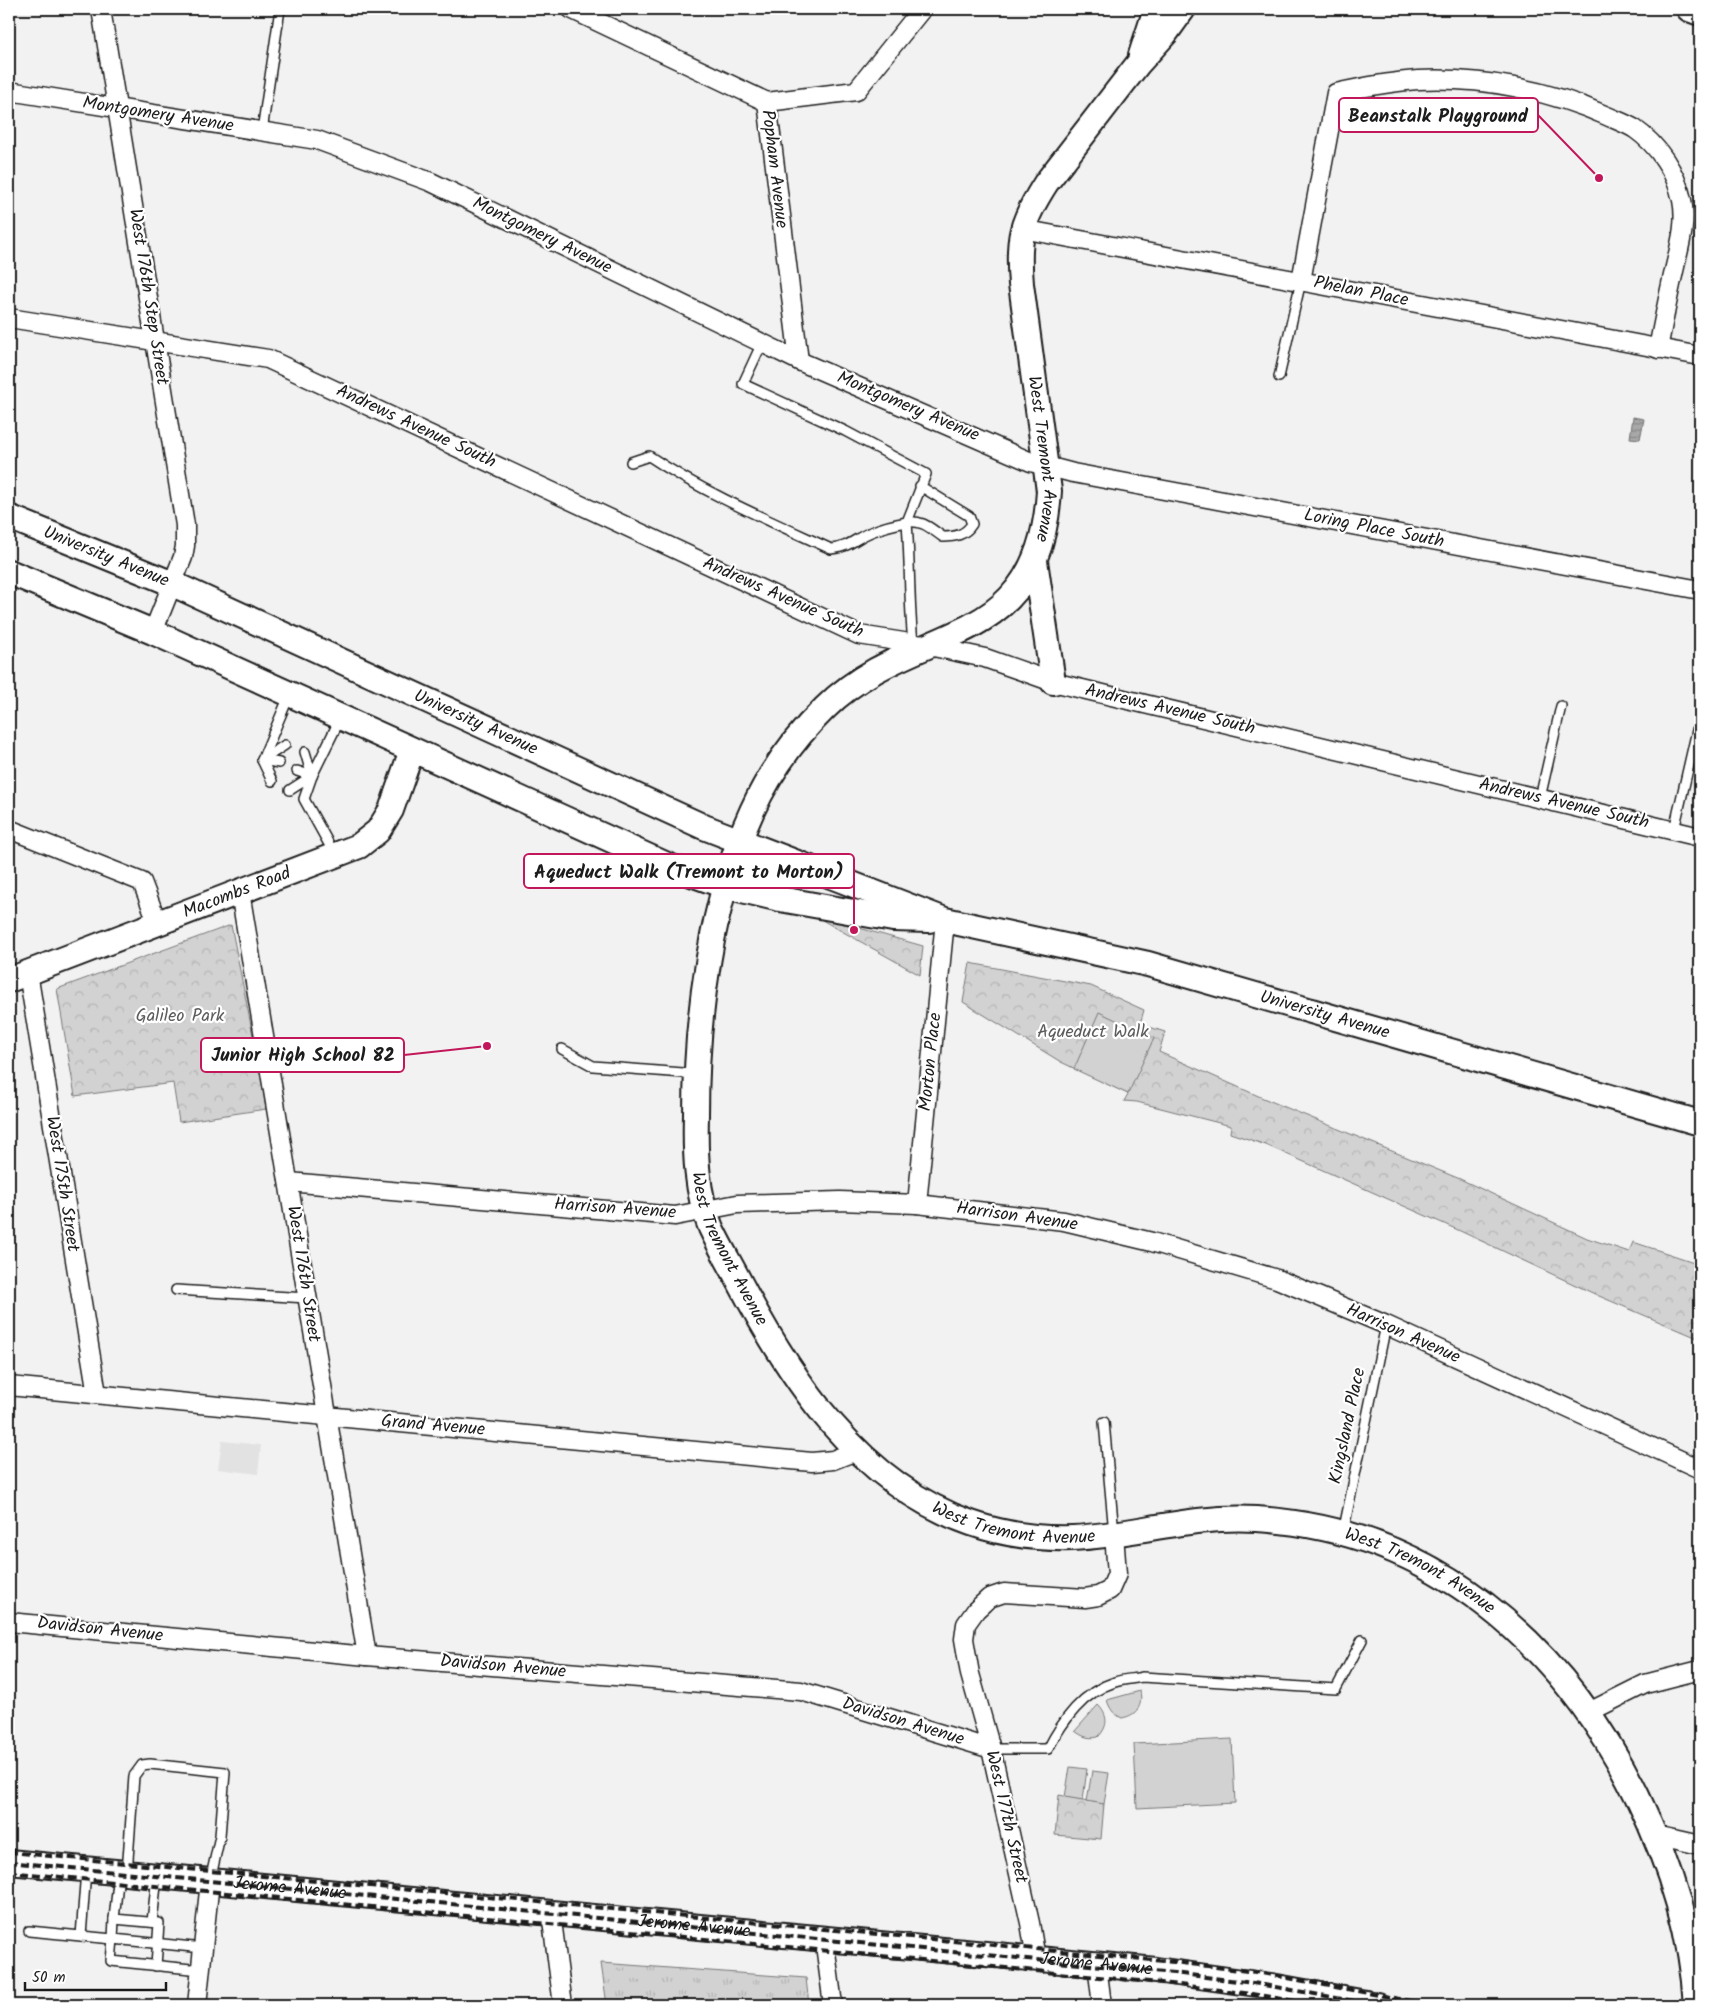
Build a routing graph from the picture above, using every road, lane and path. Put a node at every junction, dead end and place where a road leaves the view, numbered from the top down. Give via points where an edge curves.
1 (101, 9) edge
2 (280, 9) edge
3 (572, 9) edge
4 (922, 9) edge
5 (1689, 9) edge
6 (1184, 10) edge
7 (1154, 12) edge
8 (1700, 13) edge
9 (1138, 64) junction
10 (9, 91) edge
11 (767, 102) junction
12 (117, 108) junction
13 (262, 131) junction
14 (1022, 229) junction
15 (1301, 281) junction
16 (9, 318) edge
17 (155, 340) junction
18 (762, 343) junction
19 (1658, 349) junction
20 (1700, 356) edge
21 (799, 361) junction
22 (1279, 377) dead end
23 (631, 462) dead end
24 (1047, 466) junction
25 (920, 486) junction
26 (9, 517) edge
27 (907, 522) junction
28 (1035, 561) junction
29 (9, 572) edge
30 (173, 584) junction
31 (1700, 590) edge
32 (153, 632) junction
33 (921, 644) junction
34 (1053, 682) junction
35 (290, 693) junction
36 (1561, 706) dead end
37 (342, 716) junction
38 (1700, 717) edge
39 (285, 746) dead end
40 (412, 750) junction
41 (305, 752) dead end
42 (262, 760) junction
43 (278, 763) dead end
44 (297, 771) dead end
45 (312, 776) junction
46 (272, 781) dead end
47 (290, 790) dead end
48 (1540, 798) junction
49 (9, 829) edge
50 (1674, 830) junction
51 (1700, 837) edge
52 (740, 840) junction
53 (335, 856) junction
54 (725, 886) junction
55 (240, 892) junction
56 (945, 920) junction
57 (158, 924) junction
58 (18, 976) edge
59 (562, 1048) dead end
60 (696, 1074) junction
61 (1700, 1123) edge
62 (289, 1182) junction
63 (918, 1204) junction
64 (705, 1210) junction
65 (176, 1290) dead end
66 (307, 1298) junction
67 (1386, 1325) junction
68 (9, 1386) edge
69 (97, 1394) junction
70 (326, 1416) junction
71 (1104, 1422) dead end
72 (856, 1451) junction
73 (1700, 1469) edge
74 (1114, 1534) junction
75 (1343, 1534) junction
76 (9, 1622) edge
77 (1362, 1640) dead end
78 (367, 1656) junction
79 (1700, 1670) edge
80 (1589, 1712) junction
81 (991, 1749) junction
82 (1655, 1835) junction
83 (1700, 1845) edge
84 (9, 1862) edge
85 (86, 1869) junction
86 (123, 1873) junction
87 (157, 1876) junction
88 (210, 1881) junction
89 (550, 1913) junction
90 (114, 1919) junction
91 (152, 1922) junction
92 (29, 1931) dead end
93 (80, 1936) junction
94 (824, 1937) junction
95 (112, 1940) junction
96 (158, 1944) junction
97 (203, 1948) junction
98 (1036, 1959) junction
99 (1097, 1965) junction
100 (156, 1966) junction
101 (201, 1970) junction
102 (197, 2005) edge
103 (563, 2005) edge
104 (833, 2005) edge
105 (1102, 2005) edge
106 (1377, 2005) edge
107 (1696, 2005) edge

1 - 12 street, West 176th Step Street
2 - 13 lane
3 - 11 street, Popham Avenue
4 - 11 street via 856,92
5 - 8 main road
6 - 9 main road, West Tremont Avenue
7 - 9 main road, West Tremont Avenue
9 - 14 main road, West Tremont Avenue via 1046,183
10 - 12 street, Montgomery Avenue
11 - 21 street, Popham Avenue
12 - 13 street, Montgomery Avenue
12 - 17 street, West 176th Step Street
13 - 18 street, Montgomery Avenue via 317,140 431,182
14 - 15 street, Phelan Place
14 - 24 main road, West Tremont Avenue via 1019,253 1021,284
15 - 19 street, Phelan Place
15 - 19 street via 1336,92 1419,80 1512,86 1592,109 1634,128 1651,142 1674,175 1682,199 1684,221
15 - 22 lane
16 - 17 street, Andrews Avenue South
17 - 30 street, West 176th Step Street via 185,525 185,546
17 - 33 street, Andrews Avenue South via 268,359 859,635
18 - 21 street, Montgomery Avenue
18 - 25 lane via 743,384 845,431 926,474
19 - 20 street, Phelan Place
21 - 24 street, Montgomery Avenue
23 - 27 lane via 649,456 831,549 845,547 873,531
24 - 28 main road, West Tremont Avenue via 1048,510
24 - 31 street, Loring Place South
25 - 27 lane
25 - 27 lane via 962,510 972,524 963,533 943,537 925,524
26 - 30 main road, University Avenue
27 - 33 lane via 910,610
28 - 33 main road, West Tremont Avenue via 1015,592 992,613 968,629
28 - 34 main road
29 - 32 main road, University Avenue
30 - 32 street
30 - 52 main road, University Avenue via 699,825
32 - 35 main road, University Avenue
33 - 34 street, Andrews Avenue South via 985,658
33 - 52 main road, West Tremont Avenue via 870,672 824,708 779,763
34 - 48 street, Andrews Avenue South
35 - 37 main road, University Avenue
35 - 42 lane
36 - 48 lane
37 - 40 main road, University Avenue
37 - 45 lane
38 - 50 lane
39 - 42 lane
40 - 53 main road, Macombs Road via 391,810 378,831 359,846
40 - 54 main road, University Avenue via 669,866
41 - 45 lane
42 - 43 lane
42 - 46 lane
44 - 45 lane
45 - 47 lane
45 - 53 lane via 304,799
48 - 50 street, Andrews Avenue South
49 - 57 street via 142,882
50 - 51 street, Andrews Avenue South
52 - 54 main road, West Tremont Avenue
52 - 56 main road, University Avenue
53 - 55 main road, Macombs Road
54 - 56 main road, University Avenue via 893,919
54 - 60 main road, West Tremont Avenue via 705,988
55 - 57 main road, Macombs Road
55 - 62 street, West 176th Street
56 - 61 main road, University Avenue via 1148,964
56 - 63 street, Morton Place
57 - 58 main road, Macombs Road
58 - 69 street, West 175th Street
59 - 60 lane via 593,1066
60 - 64 main road, West Tremont Avenue via 697,1160
62 - 64 street, Harrison Avenue via 675,1216
62 - 66 street, West 176th Street
63 - 64 street, Harrison Avenue via 771,1202
63 - 67 street, Harrison Avenue via 1064,1221 1152,1242 1277,1279
64 - 72 main road, West Tremont Avenue via 765,1328 818,1407
65 - 66 lane
66 - 70 street, West 176th Street
67 - 73 street, Harrison Avenue
67 - 75 lane, Kingsland Place
68 - 69 street, Grand Avenue
69 - 70 street, Grand Avenue
70 - 72 street, Grand Avenue via 812,1462 823,1462
70 - 78 street, West 176th Street
71 - 74 lane
72 - 74 main road, West Tremont Avenue via 912,1496 973,1524 998,1531 1046,1537
74 - 75 main road, West Tremont Avenue via 1174,1522 1231,1518 1286,1522
74 - 81 street, West 177th Street via 1117,1574 1110,1590 1085,1598 1004,1593 990,1598 966,1624 964,1639 970,1674
75 - 80 main road, West Tremont Avenue via 1404,1556 1473,1594 1513,1627
76 - 78 street, Davidson Avenue
77 - 81 lane via 1336,1689 1142,1677 1116,1682 1092,1693 1073,1710 1048,1749
78 - 81 street, Davidson Avenue via 801,1691
79 - 80 street via 1646,1684
80 - 82 main road, West Tremont Avenue via 1631,1784
81 - 98 street, West 177th Street
82 - 83 street
82 - 107 main road, West Tremont Avenue via 1683,1917
84 - 85 main road, Jerome Avenue
85 - 86 main road, Jerome Avenue
85 - 93 lane
86 - 87 main road, Jerome Avenue
86 - 88 lane via 134,1776 142,1765 150,1764 225,1772 220,1836
86 - 90 lane
87 - 88 main road, Jerome Avenue
87 - 91 lane
88 - 89 main road, Jerome Avenue
88 - 97 street
89 - 94 main road, Jerome Avenue
89 - 103 street
90 - 91 lane
90 - 95 lane
91 - 96 lane via 159,1923
92 - 93 lane
93 - 95 lane
94 - 98 main road, Jerome Avenue
94 - 104 street
95 - 96 lane
95 - 100 lane via 111,1961
96 - 97 lane
96 - 100 lane
97 - 101 street
98 - 99 main road, Jerome Avenue
99 - 105 street
99 - 106 main road, Jerome Avenue via 1214,1976
100 - 101 lane
101 - 102 street

